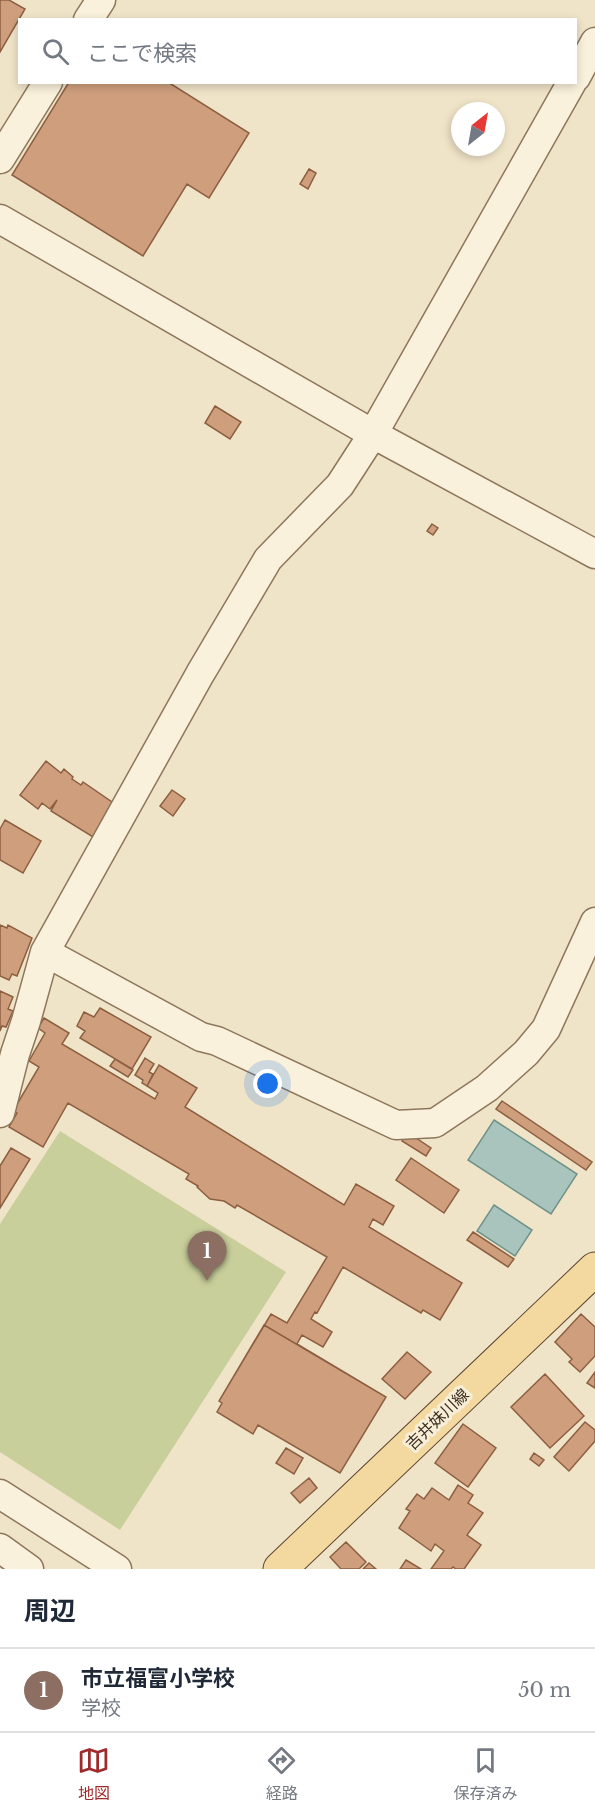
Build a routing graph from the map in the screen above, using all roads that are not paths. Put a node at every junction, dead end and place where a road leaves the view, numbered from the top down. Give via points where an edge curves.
1 (101, 0) edge
2 (89, 18) edge
3 (595, 42) edge
4 (577, 75) edge
5 (47, 84) edge
6 (571, 84) edge
7 (0, 159) edge
8 (0, 219) edge
9 (373, 434) junction
10 (595, 554) edge
11 (595, 922) edge
12 (45, 952) junction
13 (0, 1113) edge
14 (595, 1269) edge
15 (0, 1494) edge
16 (0, 1548) edge
17 (29, 1569) edge
18 (117, 1569) edge
19 (280, 1569) edge

1 - 2 street
3 - 4 street
5 - 7 street
6 - 9 street
8 - 9 street
9 - 10 street
9 - 12 street via 340,485 268,559
11 - 12 street via 546,1029 487,1088 435,1123 396,1125 201,1037
12 - 13 street
14 - 19 main road, 吉井妹川線
15 - 18 street
16 - 17 street

